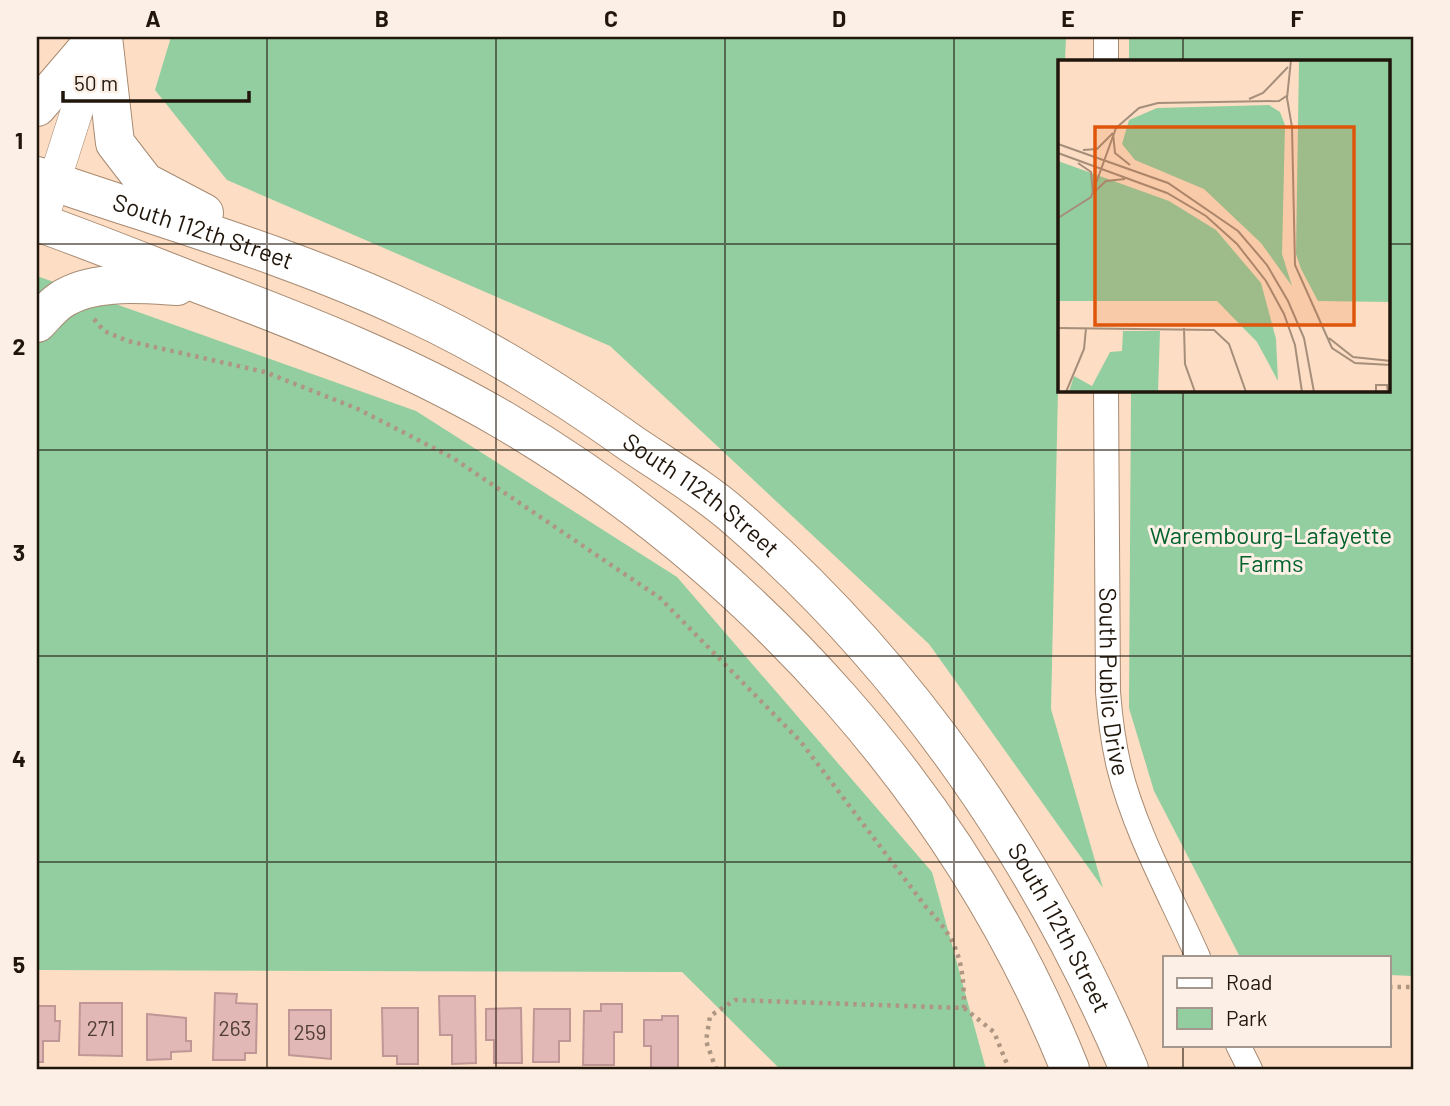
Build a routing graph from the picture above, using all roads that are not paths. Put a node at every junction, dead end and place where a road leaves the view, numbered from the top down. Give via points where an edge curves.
1 (100, 37) edge
2 (1106, 37) edge
3 (1106, 60) edge
4 (37, 107) edge
5 (45, 179) edge
6 (38, 227) edge
7 (324, 275) junction
8 (217, 290) junction
9 (37, 323) edge
10 (1107, 392) edge
11 (1198, 956) edge
12 (1238, 1046) edge
13 (1070, 1069) edge
14 (1129, 1069) edge
15 (1250, 1069) edge

1 - 4 main road
1 - 5 street, South 112th Street
1 - 7 main road via 115,143 145,182
2 - 3 street
5 - 6 street, South 112th Street
5 - 7 main road, South 112th Street
6 - 8 main road, South 112th Street
7 - 14 main road, South 112th Street via 410,311 492,353 586,411 732,514 799,577 854,632 964,768 1044,898
8 - 9 main road via 124,284 90,289 60,300
8 - 13 main road, South 112th Street via 362,348 501,419 622,496 726,582 841,700 902,777 993,914
10 - 11 street, South Public Drive via 1112,734 1119,770
12 - 15 street

